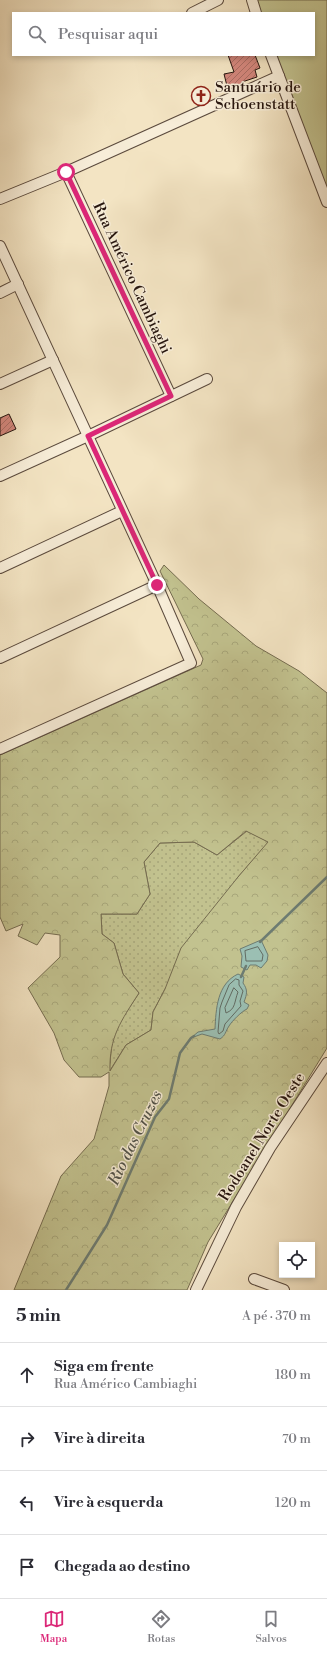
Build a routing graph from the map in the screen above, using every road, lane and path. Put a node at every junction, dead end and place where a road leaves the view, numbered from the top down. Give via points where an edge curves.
1 (218, 0) edge
2 (252, 0) edge
3 (194, 12) edge
4 (256, 12) edge
5 (271, 56) edge
6 (279, 76) junction
7 (66, 172) junction
8 (0, 199) edge
9 (327, 202) edge
10 (0, 246) edge
11 (18, 284) junction
12 (0, 293) edge
13 (53, 360) junction
14 (206, 380) dead end
15 (0, 384) edge
16 (171, 396) junction
17 (88, 436) junction
18 (0, 476) edge
19 (122, 511) junction
20 (0, 568) edge
21 (157, 585) junction
22 (0, 658) edge
23 (0, 749) edge
24 (326, 1067) edge
25 (254, 1279) dead end
26 (196, 1290) edge
27 (284, 1290) edge

1 - 3 street
2 - 4 street
5 - 6 street
6 - 7 street
6 - 9 street
7 - 8 street
7 - 16 street, Rua Américo Cambiaghi
10 - 11 street
11 - 12 street
11 - 13 street
13 - 15 street
13 - 17 street
14 - 16 street
16 - 17 street
17 - 18 street
17 - 19 street
19 - 20 street
19 - 21 street
21 - 22 street
21 - 23 street via 191,663
24 - 26 street, Rodoanel Norte Oeste via 270,1148 236,1206
25 - 27 street

